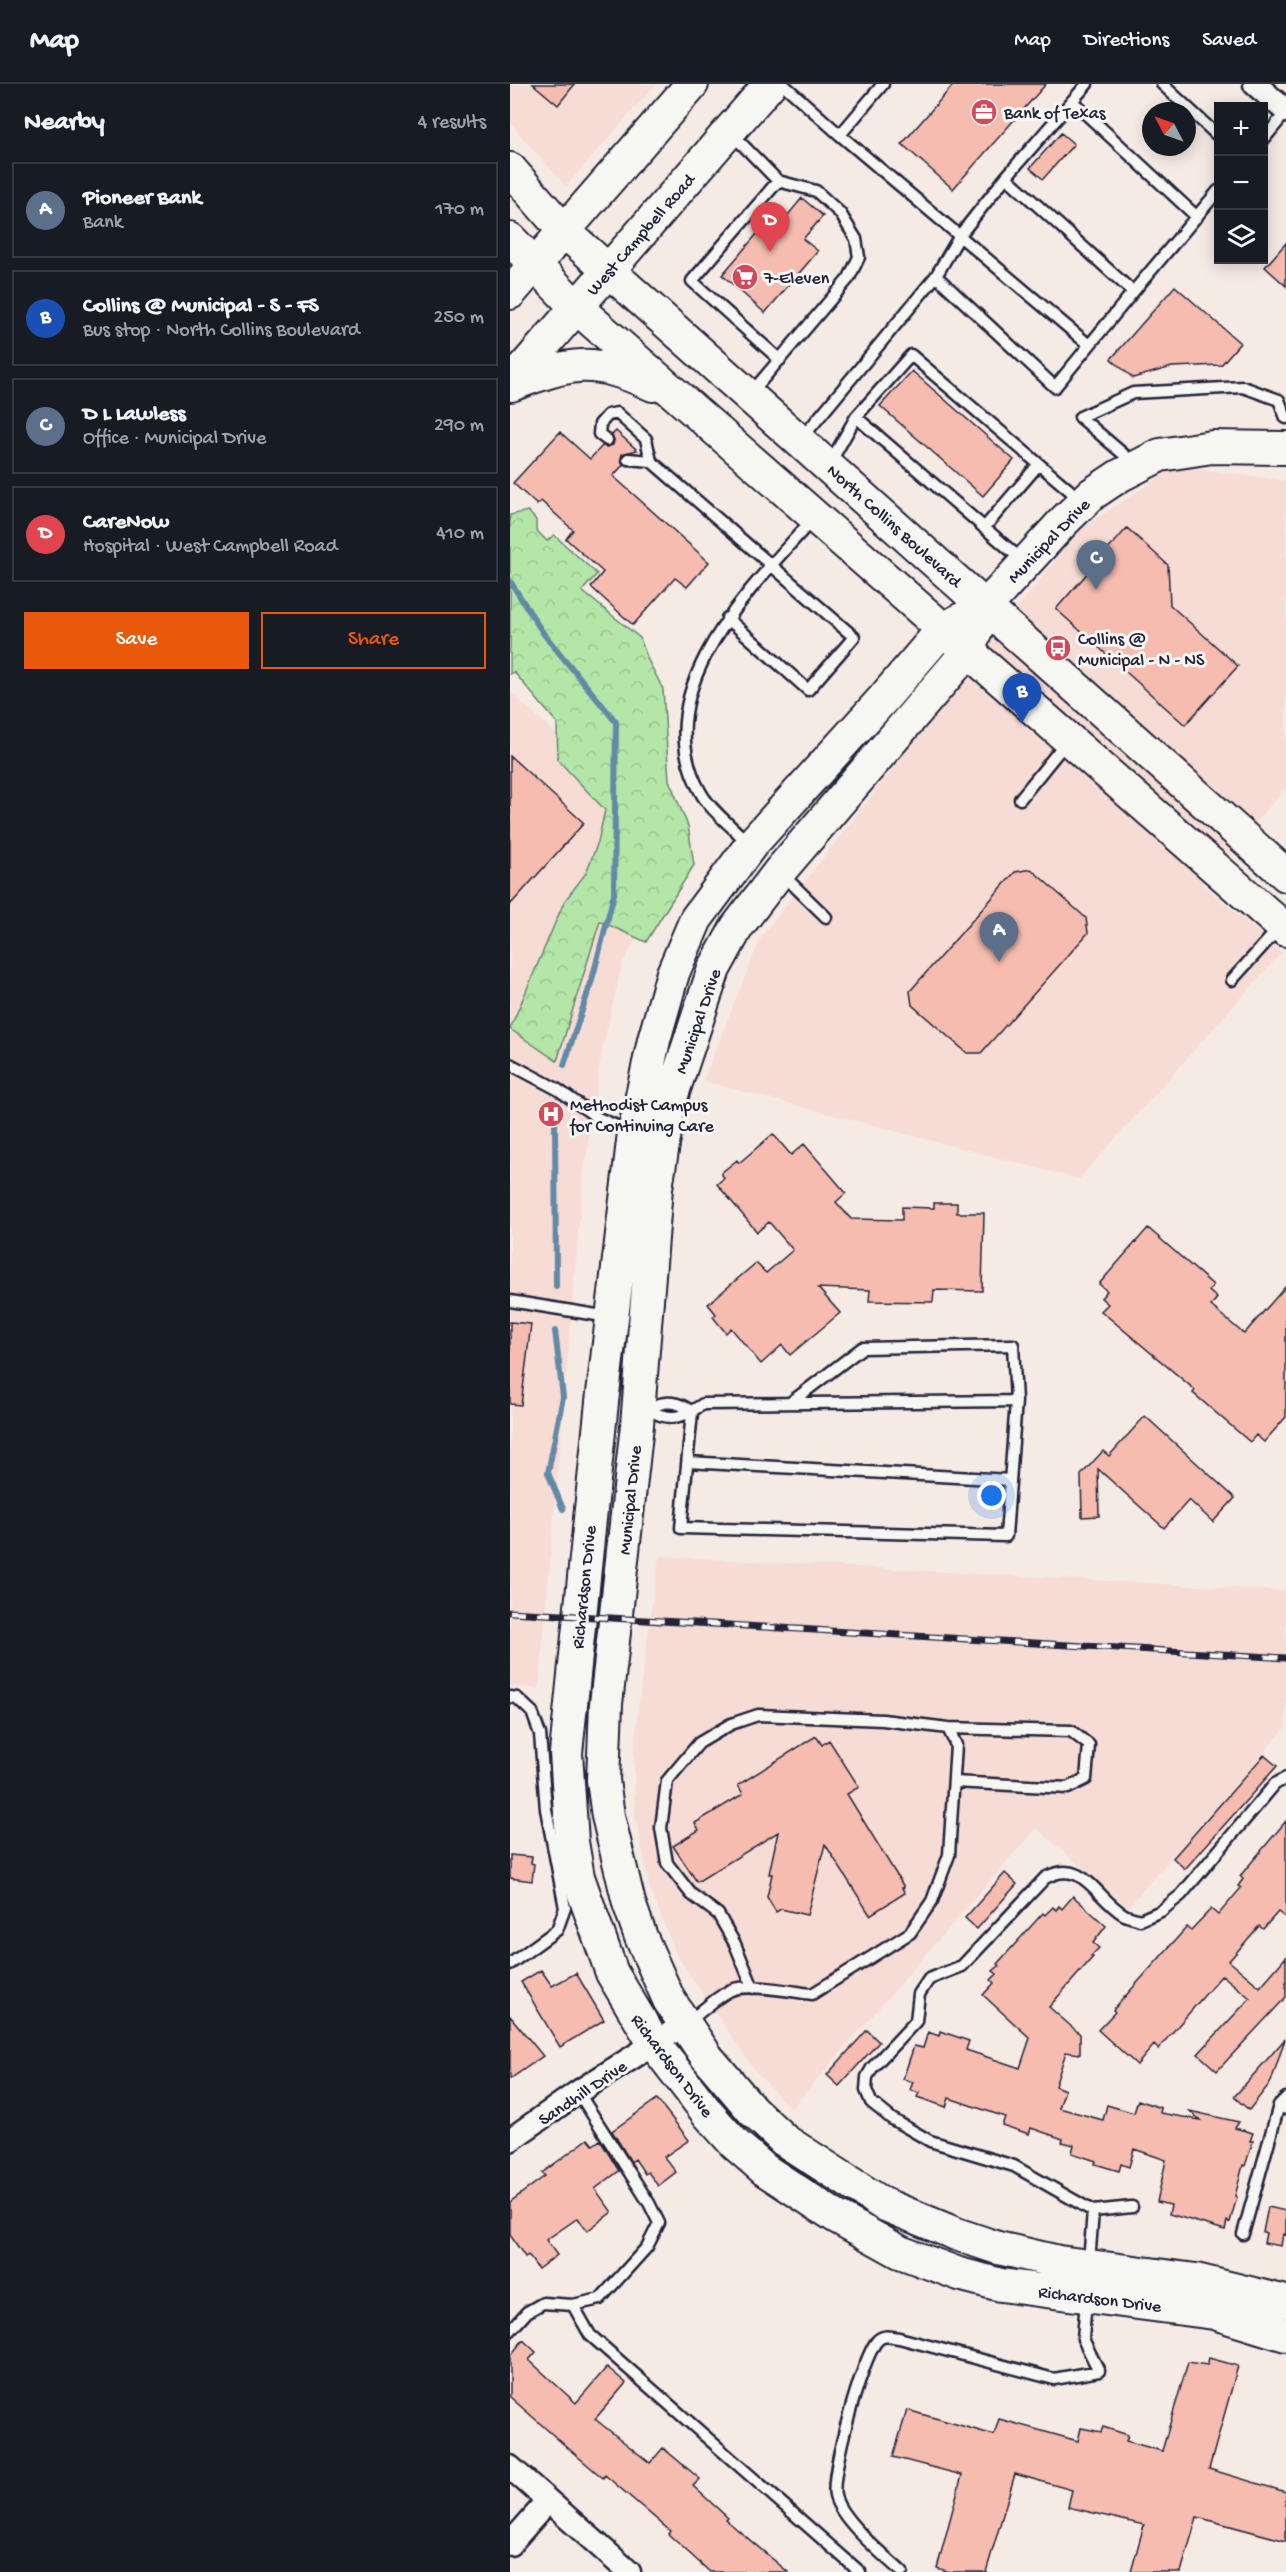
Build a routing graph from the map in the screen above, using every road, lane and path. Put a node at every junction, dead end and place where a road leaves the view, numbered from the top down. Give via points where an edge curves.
1 (692, 84) edge
2 (770, 84) edge
3 (783, 84) edge
4 (883, 84) edge
5 (1087, 84) edge
6 (1162, 84) edge
7 (1256, 84) edge
8 (1072, 101) junction
9 (1286, 111) edge
10 (729, 131) junction
11 (1214, 132) edge
12 (1268, 133) edge
13 (840, 135) junction
14 (510, 169) edge
15 (1006, 177) junction
16 (778, 182) junction
17 (1214, 196) edge
18 (1197, 217) junction
19 (564, 231) junction
20 (960, 235) junction
21 (510, 239) edge
22 (534, 266) junction
23 (608, 270) junction
24 (936, 276) junction
25 (1133, 292) junction
26 (510, 293) edge
27 (576, 307) junction
28 (1089, 345) junction
29 (780, 360) junction
30 (510, 384) edge
31 (675, 395) junction
32 (749, 396) junction
33 (856, 417) junction
34 (1286, 418) edge
35 (607, 441) dead end
36 (800, 441) junction
37 (1286, 448) edge
38 (628, 459) dead end
39 (651, 461) junction
40 (1039, 464) junction
41 (828, 466) junction
42 (1137, 466) junction
43 (1083, 502) junction
44 (814, 518) junction
45 (984, 528) junction
46 (1025, 563) junction
47 (772, 566) junction
48 (986, 606) junction
49 (727, 618) junction
50 (943, 629) junction
51 (968, 651) junction
52 (1069, 739) junction
53 (1020, 799) dead end
54 (751, 845) junction
55 (1283, 865) edge
56 (779, 872) junction
57 (826, 916) dead end
58 (1283, 928) edge
59 (1232, 980) dead end
60 (510, 1064) edge
61 (649, 1137) junction
62 (626, 1183) joint
63 (510, 1301) edge
64 (628, 1318) junction
65 (1016, 1401) junction
66 (602, 1402) junction
67 (790, 1403) junction
68 (645, 1406) junction
69 (692, 1412) junction
70 (688, 1462) junction
71 (1010, 1480) junction
72 (510, 1697) edge
73 (606, 1704) joint
74 (948, 1728) junction
75 (1286, 1778) edge
76 (954, 1782) junction
77 (510, 1964) edge
78 (753, 1988) junction
79 (685, 2024) junction
80 (655, 2045) junction
81 (578, 2092) junction
82 (1284, 2104) edge
83 (510, 2140) edge
84 (1132, 2207) dead end
85 (1093, 2211) junction
86 (1243, 2234) dead end
87 (1087, 2282) junction
88 (1286, 2302) edge
89 (573, 2305) junction
90 (510, 2331) edge
91 (1286, 2335) edge
92 (510, 2467) edge
93 (548, 2501) junction
94 (510, 2544) edge
95 (629, 2572) edge
96 (860, 2572) edge
97 (902, 2572) edge

1 - 19 street
2 - 10 street, West Campbell Road
3 - 13 lane
4 - 13 lane
5 - 8 lane
6 - 11 lane
7 - 9 street
8 - 15 lane
8 - 18 lane
9 - 12 lane
10 - 16 lane
10 - 23 street, West Campbell Road
13 - 20 lane
14 - 19 street, North Collins Boulevard
15 - 20 lane
15 - 25 lane
16 - 29 lane via 692,280
16 - 29 lane via 816,191 840,213 856,239 859,257 849,278
17 - 18 lane
18 - 25 lane
19 - 22 street
19 - 23 street, North Collins Boulevard
20 - 24 lane
20 - 28 lane
21 - 22 street
22 - 26 street
22 - 27 street
23 - 27 street, West Campbell Road
23 - 32 street, North Collins Boulevard
24 - 28 lane via 1055,387
24 - 36 lane
25 - 28 lane
27 - 30 street, West Campbell Road
27 - 31 street
29 - 32 lane
30 - 31 street via 556,368 587,364 622,370
31 - 44 street
32 - 36 street, North Collins Boulevard
33 - 40 lane via 911,355
33 - 41 lane
33 - 45 lane
34 - 42 lane via 1279,400 1243,387 1133,393 1080,417
35 - 39 lane via 599,434 600,424 617,413 646,439
36 - 41 street, North Collins Boulevard
37 - 42 street, Municipal Drive via 1186,450 1160,455
38 - 39 lane
39 - 47 lane
40 - 43 lane
40 - 45 lane
41 - 48 street, North Collins Boulevard
42 - 43 street, Municipal Drive
43 - 46 street, Municipal Drive
44 - 47 lane
44 - 50 street
45 - 46 lane
46 - 48 street, Municipal Drive
47 - 49 lane
47 - 49 lane via 854,637 808,690
48 - 50 street, Municipal Drive
48 - 51 street, Municipal Drive
48 - 55 street, North Collins Boulevard
49 - 54 lane via 700,665 688,703 685,735 689,766 701,794
50 - 51 street
50 - 54 street, Municipal Drive
51 - 52 street
51 - 56 street, Municipal Drive
52 - 53 lane
52 - 58 street
54 - 56 street
54 - 61 street, Municipal Drive via 696,919 673,973 654,1040
56 - 57 lane
56 - 61 street, Municipal Drive via 737,927 714,969 670,1101
58 - 59 lane
60 - 61 lane via 558,1089 598,1118
61 - 62 street, Municipal Drive
61 - 64 street, Municipal Drive via 656,1188
62 - 64 street, Richardson Drive
63 - 64 lane
64 - 66 street, Richardson Drive
64 - 68 street, Municipal Drive
65 - 67 lane
65 - 67 lane via 1013,1345 862,1348
65 - 71 lane
66 - 68 street
66 - 80 street, Richardson Drive via 566,1753 568,1795 578,1876 593,1923 612,1973
67 - 69 lane via 703,1404
68 - 69 lane via 660,1402 682,1404
68 - 73 street, Municipal Drive
69 - 70 lane
70 - 71 lane
70 - 71 lane via 681,1528 1006,1536
72 - 77 lane via 517,1698 532,1712 540,1734 546,1809 565,1908 557,1930
73 - 79 street, Richardson Drive via 603,1780 626,1892 656,1972
74 - 76 lane via 956,1745
74 - 76 lane via 1071,1731 1089,1745 1086,1779 1068,1788
74 - 78 lane via 883,1720 758,1715 731,1724 699,1743 667,1781 661,1828 667,1863 691,1894 718,1914
75 - 85 lane via 1275,1784 1180,1894 1161,1911 1140,1920 1123,1914 1080,1876 1058,1871 1045,1878 962,1966 929,1979 920,1994 916,2021 867,2077 866,2090 871,2102 901,2124 930,2141 1014,2166
76 - 78 lane via 950,1855 932,1900 910,1933 812,1994
78 - 79 lane via 731,1989
79 - 80 street, Sandhill Drive
79 - 87 street, Richardson Drive via 752,2110 784,2139 883,2204 956,2234 1059,2262
80 - 81 street, Sandhill Drive
80 - 87 street, Richardson Drive via 735,2144 765,2170 835,2217 900,2252 958,2274 1001,2285
81 - 83 street, Sandhill Drive
81 - 89 lane via 659,2223 647,2247 600,2299
82 - 86 lane
84 - 85 lane
85 - 87 lane
87 - 88 street, Richardson Drive via 1196,2280
87 - 91 street, Richardson Drive
87 - 97 lane via 1083,2339 1099,2371 1054,2379 885,2336 870,2352 834,2478 835,2497 849,2520
89 - 90 lane via 543,2303 527,2312
89 - 96 lane via 590,2335
92 - 93 street
93 - 94 street
93 - 95 street

